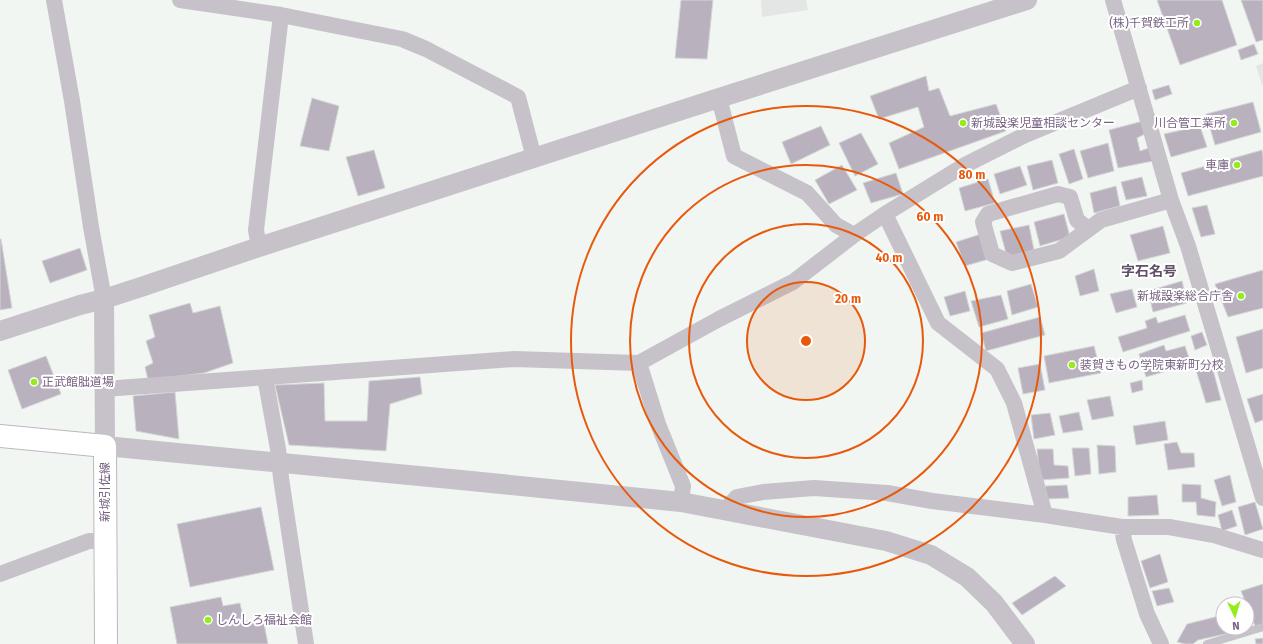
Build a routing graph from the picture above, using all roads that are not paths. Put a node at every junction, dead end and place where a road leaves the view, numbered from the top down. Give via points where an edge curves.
1 (54, 0) edge
2 (180, 0) edge
3 (1027, 0) edge
4 (1114, 0) edge
5 (281, 15) junction
6 (1139, 88) junction
7 (719, 98) junction
8 (534, 158) junction
9 (1171, 200) junction
10 (885, 214) junction
11 (1088, 229) junction
12 (854, 235) junction
13 (259, 247) junction
14 (104, 299) junction
15 (0, 331) edge
16 (639, 364) junction
17 (265, 376) junction
18 (104, 389) junction
19 (0, 436) edge
20 (105, 446) junction
21 (279, 463) junction
22 (1263, 498) edge
23 (681, 502) junction
24 (725, 510) junction
25 (1045, 515) junction
26 (1122, 526) junction
27 (105, 541) junction
28 (1263, 550) edge
29 (0, 574) edge
30 (1263, 627) edge
31 (106, 644) edge
32 (306, 644) edge
33 (1025, 644) edge
34 (1161, 644) edge
35 (1207, 644) edge

1 - 14 street
2 - 5 street
3 - 7 street
4 - 6 street
5 - 8 street via 402,39 518,97
5 - 13 street via 256,230
6 - 9 street
6 - 10 street via 1018,138 965,165
7 - 8 street
7 - 12 street via 734,156 807,193 836,225
8 - 13 street
9 - 11 street via 1101,220
9 - 22 street via 1188,246
10 - 12 street
10 - 25 street via 938,323 997,369 1014,403
11 - 11 street via 1059,251 1012,263 992,254 983,222 988,214 1058,194 1070,197 1077,220
12 - 16 street via 793,282 719,319
13 - 14 street
14 - 15 street
14 - 18 street
16 - 17 street via 514,359
16 - 23 street via 658,424 683,486
17 - 18 street
17 - 21 street
18 - 20 street
19 - 20 main road, 新城引佐線
20 - 21 street
20 - 27 main road, 新城引佐線
21 - 23 street
21 - 32 street
23 - 24 street
24 - 25 street via 737,497 814,488 887,493
24 - 33 street via 886,541 931,555 966,577 994,603
25 - 26 street
26 - 28 street via 1169,527 1214,535
26 - 34 street via 1146,614
27 - 29 street via 89,541
27 - 31 main road, 新城引佐線
30 - 35 lane

